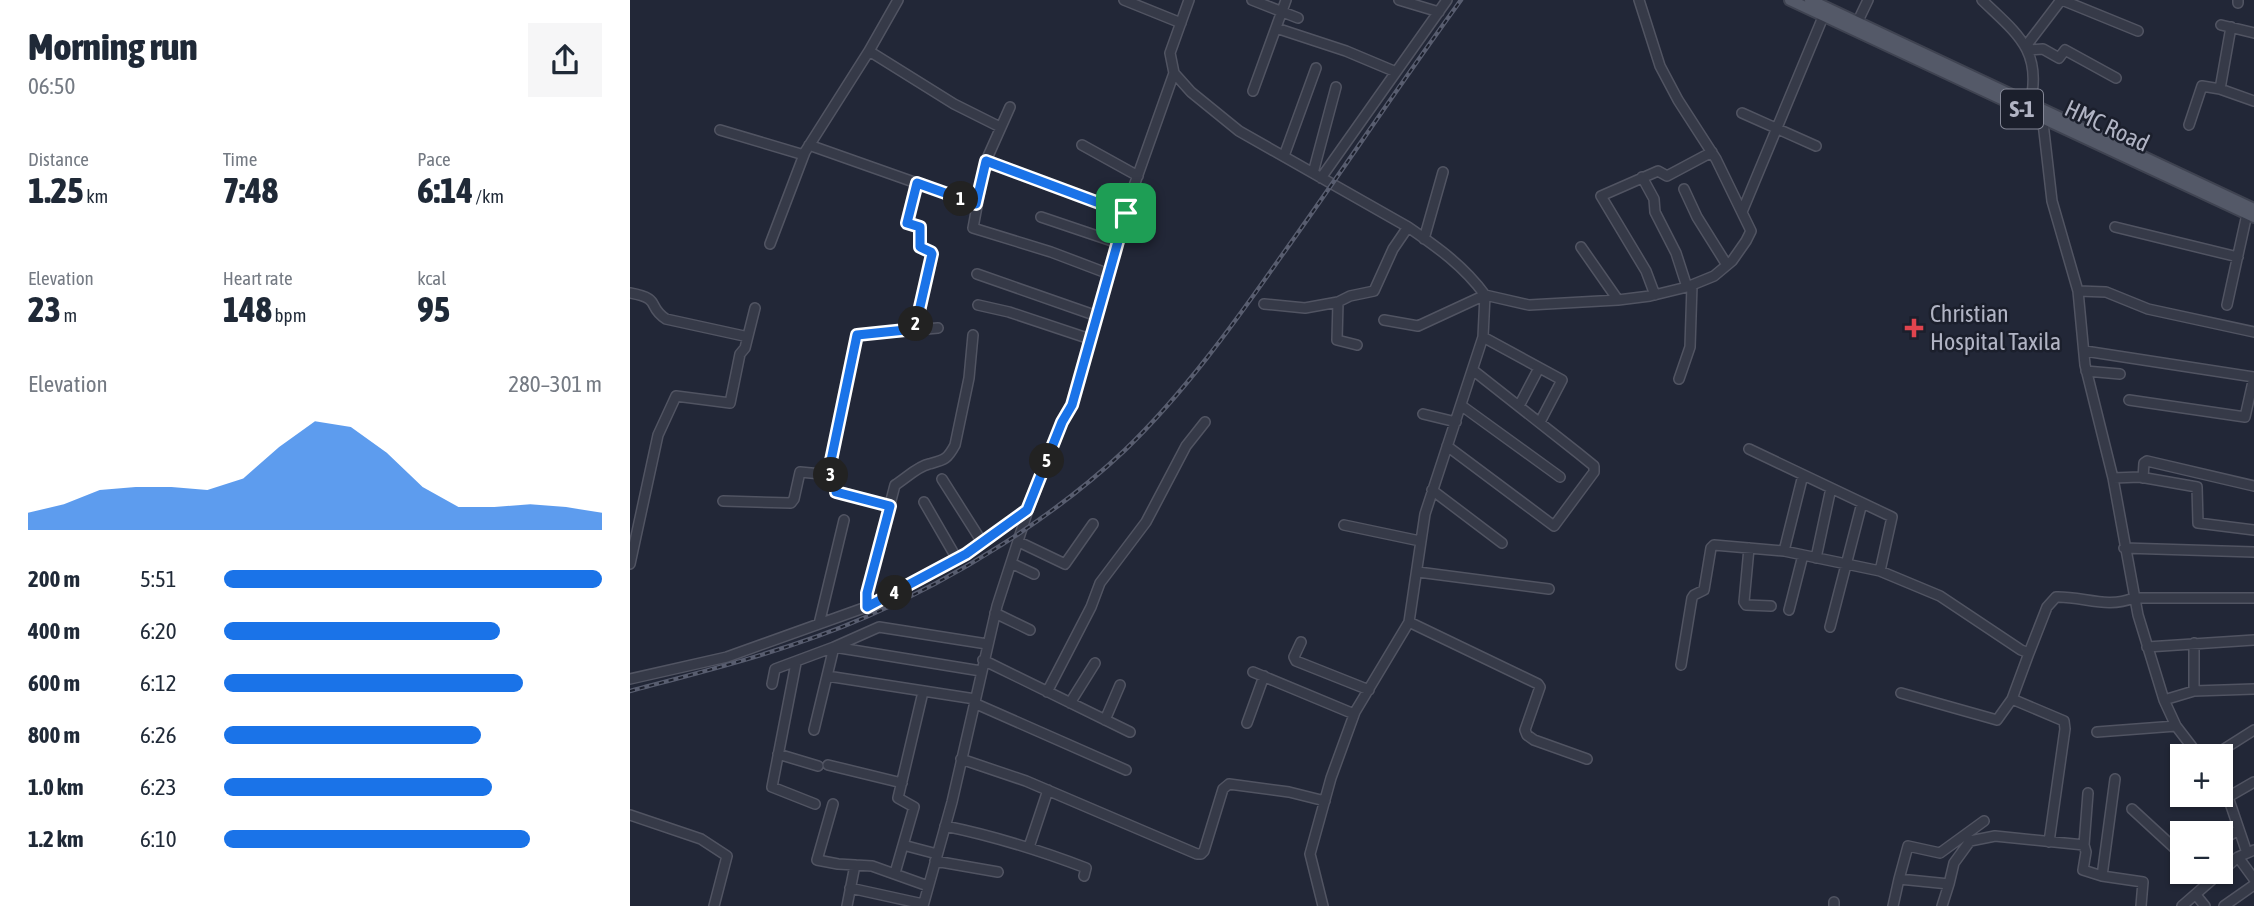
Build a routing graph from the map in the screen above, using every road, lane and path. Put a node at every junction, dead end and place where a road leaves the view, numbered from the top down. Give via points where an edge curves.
1 (898, 0) edge
2 (1124, 0) edge
3 (1189, 0) edge
4 (1252, 0) edge
5 (1286, 0) edge
6 (1399, 0) edge
7 (1447, 0) edge
8 (1639, 0) edge
9 (1788, 0) edge
10 (1868, 0) edge
11 (1982, 0) edge
12 (2059, 0) edge
13 (1806, 3) edge
14 (1281, 12) junction
15 (1439, 12) junction
16 (1823, 17) junction
17 (1298, 18) dead end
18 (1181, 23) junction
19 (1857, 23) junction
20 (1276, 28) junction
21 (2138, 31) dead end
22 (2254, 33) edge
23 (2027, 48) junction
24 (869, 51) junction
25 (1316, 68) dead end
26 (1396, 72) junction
27 (1174, 73) junction
28 (2116, 78) dead end
29 (1336, 87) dead end
30 (2220, 89) junction
31 (1253, 91) dead end
32 (2254, 101) edge
33 (1010, 107) dead end
34 (2038, 111) junction
35 (1742, 113) dead end
36 (2189, 125) dead end
37 (1000, 127) junction
38 (1777, 128) junction
39 (720, 130) dead end
40 (809, 145) junction
41 (1082, 145) dead end
42 (1816, 146) dead end
43 (1712, 152) junction
44 (804, 156) junction
45 (1284, 156) junction
46 (986, 161) junction
47 (1443, 172) dead end
48 (1317, 175) junction
49 (1138, 176) junction
50 (1642, 177) junction
51 (917, 183) junction
52 (1684, 189) dead end
53 (976, 204) junction
54 (1742, 212) junction
55 (1126, 213) junction
56 (2252, 213) edge
57 (1041, 217) dead end
58 (1408, 227) junction
59 (2115, 227) dead end
60 (1424, 239) junction
61 (1118, 243) junction
62 (770, 244) dead end
63 (1581, 247) dead end
64 (2238, 257) junction
65 (1727, 265) junction
66 (977, 274) dead end
67 (1109, 274) junction
68 (1689, 286) junction
69 (2078, 291) junction
70 (630, 293) edge
71 (1485, 295) junction
72 (1655, 295) junction
73 (1618, 300) junction
74 (1338, 302) junction
75 (1264, 304) dead end
76 (978, 305) dead end
77 (2227, 305) dead end
78 (755, 308) dead end
79 (1097, 316) junction
80 (1384, 320) dead end
81 (938, 328) dead end
82 (915, 329) junction
83 (2254, 332) edge
84 (973, 335) dead end
85 (744, 336) dead end
86 (1483, 337) junction
87 (1090, 339) junction
88 (1357, 345) dead end
89 (2085, 351) junction
90 (1539, 368) junction
91 (1474, 371) junction
92 (2087, 371) junction
93 (2120, 374) dead end
94 (2254, 377) edge
95 (1679, 379) dead end
96 (2129, 400) dead end
97 (1462, 406) junction
98 (1519, 406) junction
99 (1423, 414) dead end
100 (1205, 422) dead end
101 (1456, 422) junction
102 (1540, 422) junction
103 (1447, 446) junction
104 (1749, 449) dead end
105 (828, 475) junction
106 (1804, 475) junction
107 (1560, 477) dead end
108 (2113, 478) junction
109 (2143, 478) junction
110 (942, 479) dead end
111 (2254, 486) edge
112 (1831, 488) junction
113 (1432, 490) junction
114 (723, 501) dead end
115 (924, 502) dead end
116 (1862, 503) junction
117 (890, 506) junction
118 (1027, 510) junction
119 (844, 520) dead end
120 (1093, 524) dead end
121 (1344, 525) dead end
122 (2254, 530) edge
123 (1420, 541) junction
124 (982, 542) junction
125 (1019, 542) junction
126 (1502, 543) dead end
127 (1749, 548) junction
128 (2124, 548) junction
129 (1784, 551) junction
130 (2254, 552) edge
131 (1803, 555) junction
132 (1816, 558) junction
133 (957, 559) junction
134 (1011, 563) junction
135 (630, 564) edge
136 (1847, 564) junction
137 (1880, 571) junction
138 (1418, 572) junction
139 (1034, 574) dead end
140 (1549, 589) dead end
141 (2133, 598) junction
142 (2254, 598) edge
143 (1770, 606) dead end
144 (867, 607) junction
145 (1789, 610) dead end
146 (995, 614) junction
147 (1409, 622) junction
148 (819, 624) junction
149 (1830, 627) dead end
150 (1030, 630) dead end
151 (2254, 639) edge
152 (1301, 642) dead end
153 (2194, 643) junction
154 (987, 644) junction
155 (834, 647) junction
156 (2147, 647) junction
157 (2029, 653) junction
158 (983, 660) junction
159 (796, 663) junction
160 (1094, 663) dead end
161 (1681, 665) dead end
162 (981, 671) junction
163 (1253, 672) dead end
164 (827, 676) junction
165 (1264, 676) junction
166 (630, 680) edge
167 (772, 684) dead end
168 (1120, 685) dead end
169 (2254, 689) edge
170 (1369, 690) junction
171 (2194, 691) junction
172 (923, 692) junction
173 (1047, 692) junction
174 (1901, 693) dead end
175 (2012, 699) junction
176 (2164, 700) junction
177 (974, 701) junction
178 (1070, 704) junction
179 (1354, 714) junction
180 (1105, 720) junction
181 (1247, 723) dead end
182 (2176, 726) junction
183 (814, 730) dead end
184 (2254, 730) edge
185 (1130, 732) dead end
186 (2097, 732) dead end
187 (2190, 744) edge
188 (2232, 744) edge
189 (778, 754) junction
190 (961, 759) junction
191 (1587, 759) dead end
192 (828, 765) dead end
193 (818, 766) dead end
194 (1126, 770) dead end
195 (2115, 779) dead end
196 (2254, 782) edge
197 (902, 783) junction
198 (1048, 790) junction
199 (2088, 793) dead end
200 (2233, 794) edge
201 (1325, 801) junction
202 (815, 804) dead end
203 (832, 804) dead end
204 (2231, 807) edge
205 (2132, 810) dead end
206 (630, 815) edge
207 (1984, 821) dead end
208 (945, 826) junction
209 (2238, 830) junction
210 (2233, 833) edge
211 (2049, 842) junction
212 (903, 845) junction
213 (2084, 845) junction
214 (2170, 845) edge
215 (1029, 847) junction
216 (2246, 853) edge
217 (936, 858) junction
218 (855, 865) junction
219 (998, 872) dead end
220 (895, 873) junction
221 (1084, 876) dead end
222 (2102, 876) junction
223 (1899, 879) junction
224 (2254, 879) edge
225 (1949, 884) junction
226 (2254, 885) edge
227 (928, 886) junction
228 (850, 888) junction
229 (2196, 895) junction
230 (2230, 904) edge
231 (923, 905) edge
232 (714, 906) edge
233 (847, 906) edge
234 (1323, 906) edge
235 (1893, 906) edge
236 (1942, 906) edge
237 (2141, 906) edge
238 (2182, 906) edge
239 (2205, 906) edge

1 - 24 street
2 - 18 street
3 - 18 street
4 - 14 street
5 - 14 street
6 - 15 street
7 - 15 street
8 - 43 street via 1660,65
9 - 13 main road, HMC Road / S-1
10 - 19 street
11 - 23 street
12 - 21 street
12 - 23 street
13 - 16 main road, HMC Road / S-1
13 - 19 main road, HMC Road / S-1
14 - 17 street
14 - 20 street
15 - 26 street
16 - 34 main road, HMC Road / S-1
16 - 38 street
18 - 27 street via 1170,54
19 - 34 main road, HMC Road / S-1
20 - 26 street
20 - 31 street
22 - 30 street via 2226,26
23 - 28 street via 2043,48 2059,58 2065,50
23 - 34 street
24 - 37 street
24 - 40 street
25 - 45 street
26 - 48 street
27 - 45 street via 1239,131
27 - 49 street
29 - 48 street
30 - 32 street
30 - 36 street via 2202,86
33 - 37 street
34 - 56 main road, HMC Road / S-1
34 - 69 street via 2052,201
35 - 38 street
37 - 46 street
38 - 42 street
38 - 54 street
39 - 44 street
40 - 44 street
40 - 51 street
41 - 49 street
43 - 50 street via 1667,176 1658,171
43 - 54 street
44 - 62 street
45 - 48 street
46 - 53 street
46 - 55 street
47 - 60 street
48 - 58 street
49 - 55 street
50 - 68 street
50 - 72 street via 1601,196 1646,271
51 - 53 street
51 - 82 street via 907,223 920,227 920,247 932,254
52 - 65 street
53 - 67 street via 973,228
54 - 65 street via 1751,231
55 - 61 street
56 - 64 street
57 - 61 street
58 - 60 street
58 - 74 street via 1374,291
59 - 64 street
60 - 71 street via 1458,263
61 - 67 street
63 - 73 street
64 - 77 street
65 - 68 street
66 - 79 street
67 - 79 street
68 - 72 street
68 - 95 street via 1690,347
69 - 83 street via 2106,292 2148,309
69 - 89 street
70 - 85 street via 647,296 666,318
71 - 73 street via 1529,305
71 - 80 street via 1418,326
71 - 86 street
72 - 73 street
74 - 75 street via 1305,307
74 - 88 street via 1337,340
76 - 87 street
78 - 135 street via 730,403 676,396 658,435
79 - 87 street
81 - 82 street
82 - 105 street via 857,335
84 - 117 street via 955,445 941,462 928,464 895,485
86 - 90 street
86 - 91 street
87 - 118 street via 1072,405
89 - 92 street
89 - 94 street
90 - 98 street
90 - 102 street via 1562,382
91 - 97 street
91 - 98 street
92 - 93 street
92 - 108 street
94 - 96 street via 2245,417
97 - 101 street
97 - 107 street
98 - 102 street
99 - 101 street
100 - 173 street via 1186,446 1146,522 1100,583
101 - 103 street
102 - 103 street via 1594,466 1554,526
103 - 113 street
104 - 106 street
105 - 114 street via 800,472 791,503
105 - 117 street via 836,477 836,492
106 - 112 street
106 - 129 street
108 - 109 street
108 - 128 street
109 - 111 street via 2147,461
109 - 122 street via 2197,487 2198,523
110 - 124 street
112 - 116 street
112 - 132 street
113 - 123 street
113 - 126 street
115 - 133 street
116 - 136 street
116 - 137 street via 1892,517
117 - 144 street
118 - 124 street
118 - 125 street
119 - 148 street
120 - 125 street via 1067,564
121 - 123 street
123 - 138 street
124 - 133 street
125 - 134 street
127 - 129 street
127 - 143 street via 1744,602
127 - 161 street via 1711,548 1704,590 1692,598
128 - 130 street
128 - 141 street
129 - 131 street
131 - 132 street
131 - 145 street
132 - 136 street
133 - 144 street
134 - 139 street
134 - 146 street
136 - 137 street
136 - 149 street
137 - 157 street via 1940,596
138 - 140 street
138 - 147 street
141 - 142 street
141 - 156 street
141 - 157 street via 2093,602 2056,597 2047,607
144 - 148 street
146 - 150 street
146 - 154 street
147 - 170 street
147 - 191 street via 1538,684 1527,735
148 - 166 street via 727,657
151 - 153 street
152 - 170 street via 1296,661
153 - 156 street
153 - 171 street
154 - 155 street via 879,627
154 - 158 street
155 - 159 street
155 - 162 street
155 - 164 street
156 - 176 street
157 - 175 street
158 - 162 street
158 - 173 street
159 - 167 street via 775,669
159 - 189 street
160 - 178 street
162 - 177 street
163 - 165 street
164 - 172 street
164 - 183 street
165 - 179 street
165 - 181 street
168 - 180 street
169 - 171 street
170 - 179 street
171 - 176 street
172 - 177 street
172 - 197 street
173 - 178 street
174 - 175 street via 1997,720
175 - 211 street via 2064,721
176 - 182 street
177 - 190 street
177 - 194 street
178 - 180 street
179 - 201 street
180 - 185 street
182 - 186 street
182 - 187 street
184 - 188 street
189 - 193 street
189 - 202 street via 773,789
190 - 198 street
190 - 208 street
192 - 197 street
195 - 222 street
196 - 200 street
197 - 212 street via 898,800 914,807
198 - 201 street via 1201,854 1223,789 1229,784
198 - 215 street
199 - 213 street
201 - 234 street via 1310,853
203 - 218 street via 817,860
204 - 209 street
205 - 214 street
206 - 232 street via 701,839 727,856
207 - 223 street via 1940,853 1908,846
208 - 215 street
208 - 217 street
209 - 210 street
209 - 216 street
211 - 213 street
211 - 225 street via 1995,836 1970,841 1954,863
212 - 217 street
212 - 220 street
213 - 222 street via 2083,870
215 - 221 street via 1086,869
216 - 224 street
216 - 229 street
217 - 219 street
217 - 227 street
218 - 220 street
218 - 228 street
220 - 227 street
222 - 237 street via 2143,882
223 - 225 street
223 - 235 street
225 - 236 street
226 - 230 street
227 - 231 street
228 - 231 street
228 - 233 street
229 - 238 street
229 - 239 street

